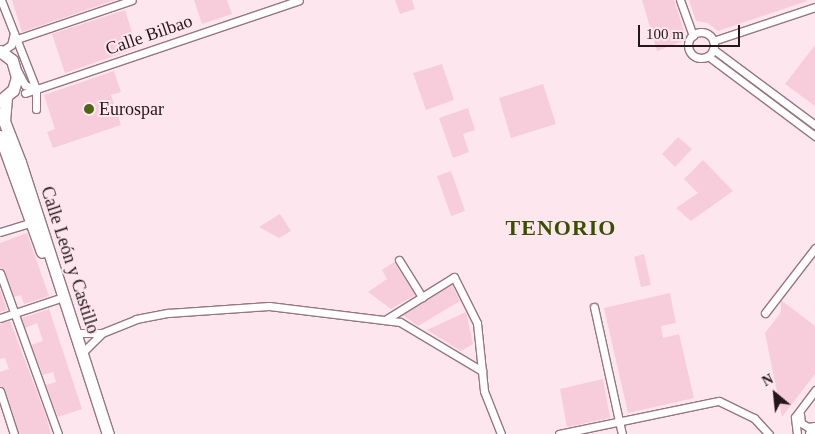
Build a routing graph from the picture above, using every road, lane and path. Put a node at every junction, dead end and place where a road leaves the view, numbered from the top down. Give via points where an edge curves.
1 (1, 0) edge
2 (132, 0) edge
3 (299, 0) edge
4 (680, 0) edge
5 (815, 8) edge
6 (16, 36) junction
7 (692, 36) junction
8 (713, 45) junction
9 (1, 51) edge
10 (708, 56) junction
11 (16, 69) junction
12 (36, 89) junction
13 (25, 93) junction
14 (5, 98) edge
15 (34, 98) junction
16 (36, 109) dead end
17 (815, 125) edge
18 (0, 136) edge
19 (815, 136) edge
20 (32, 222) junction
21 (0, 232) edge
22 (815, 248) edge
23 (399, 260) dead end
24 (0, 273) edge
25 (422, 297) junction
26 (57, 299) junction
27 (594, 307) dead end
28 (15, 314) junction
29 (765, 314) dead end
30 (0, 318) edge
31 (384, 320) junction
32 (102, 333) junction
33 (76, 334) junction
34 (82, 353) junction
35 (482, 370) junction
36 (815, 390) edge
37 (0, 391) edge
38 (801, 409) junction
39 (619, 421) junction
40 (815, 427) edge
41 (14, 434) edge
42 (58, 434) edge
43 (101, 434) edge
44 (108, 434) edge
45 (501, 434) edge
46 (559, 434) edge
47 (622, 434) edge
48 (769, 434) edge
49 (798, 434) edge
50 (811, 434) edge

1 - 6 street
2 - 6 street
3 - 12 street, Calle Bilbao
4 - 7 street
5 - 8 street
6 - 9 street via 11,45
6 - 11 street
6 - 12 street
7 - 8 street via 707,34
7 - 10 street via 689,44 691,53 699,58
8 - 10 street
8 - 17 street
9 - 11 main road
10 - 19 street
11 - 12 street via 25,85
11 - 14 main road, Calle León y Castillo via 16,84
12 - 13 street, Calle Bilbao
12 - 15 street
13 - 14 street, Calle Bilbao
13 - 15 street
14 - 33 main road, Calle León y Castillo via 4,121
15 - 16 street
18 - 20 main road, Calle León y Castillo
20 - 21 street
20 - 26 main road, Calle León y Castillo
22 - 29 street
23 - 25 street
24 - 28 street
25 - 31 street
25 - 35 street via 454,277 477,323
26 - 28 street
26 - 43 main road, Calle León y Castillo
27 - 39 street
28 - 30 street
28 - 42 street
31 - 32 street via 269,306 168,314 116,325
31 - 35 street via 400,322
32 - 33 street
32 - 34 street
33 - 34 main road, Calle León y Castillo
34 - 44 main road, Calle León y Castillo
35 - 45 street via 484,391
36 - 38 street
37 - 41 street
38 - 40 street via 801,423
38 - 49 street via 795,417
39 - 46 street
39 - 47 street
39 - 48 street via 719,401 754,418
40 - 50 main road

